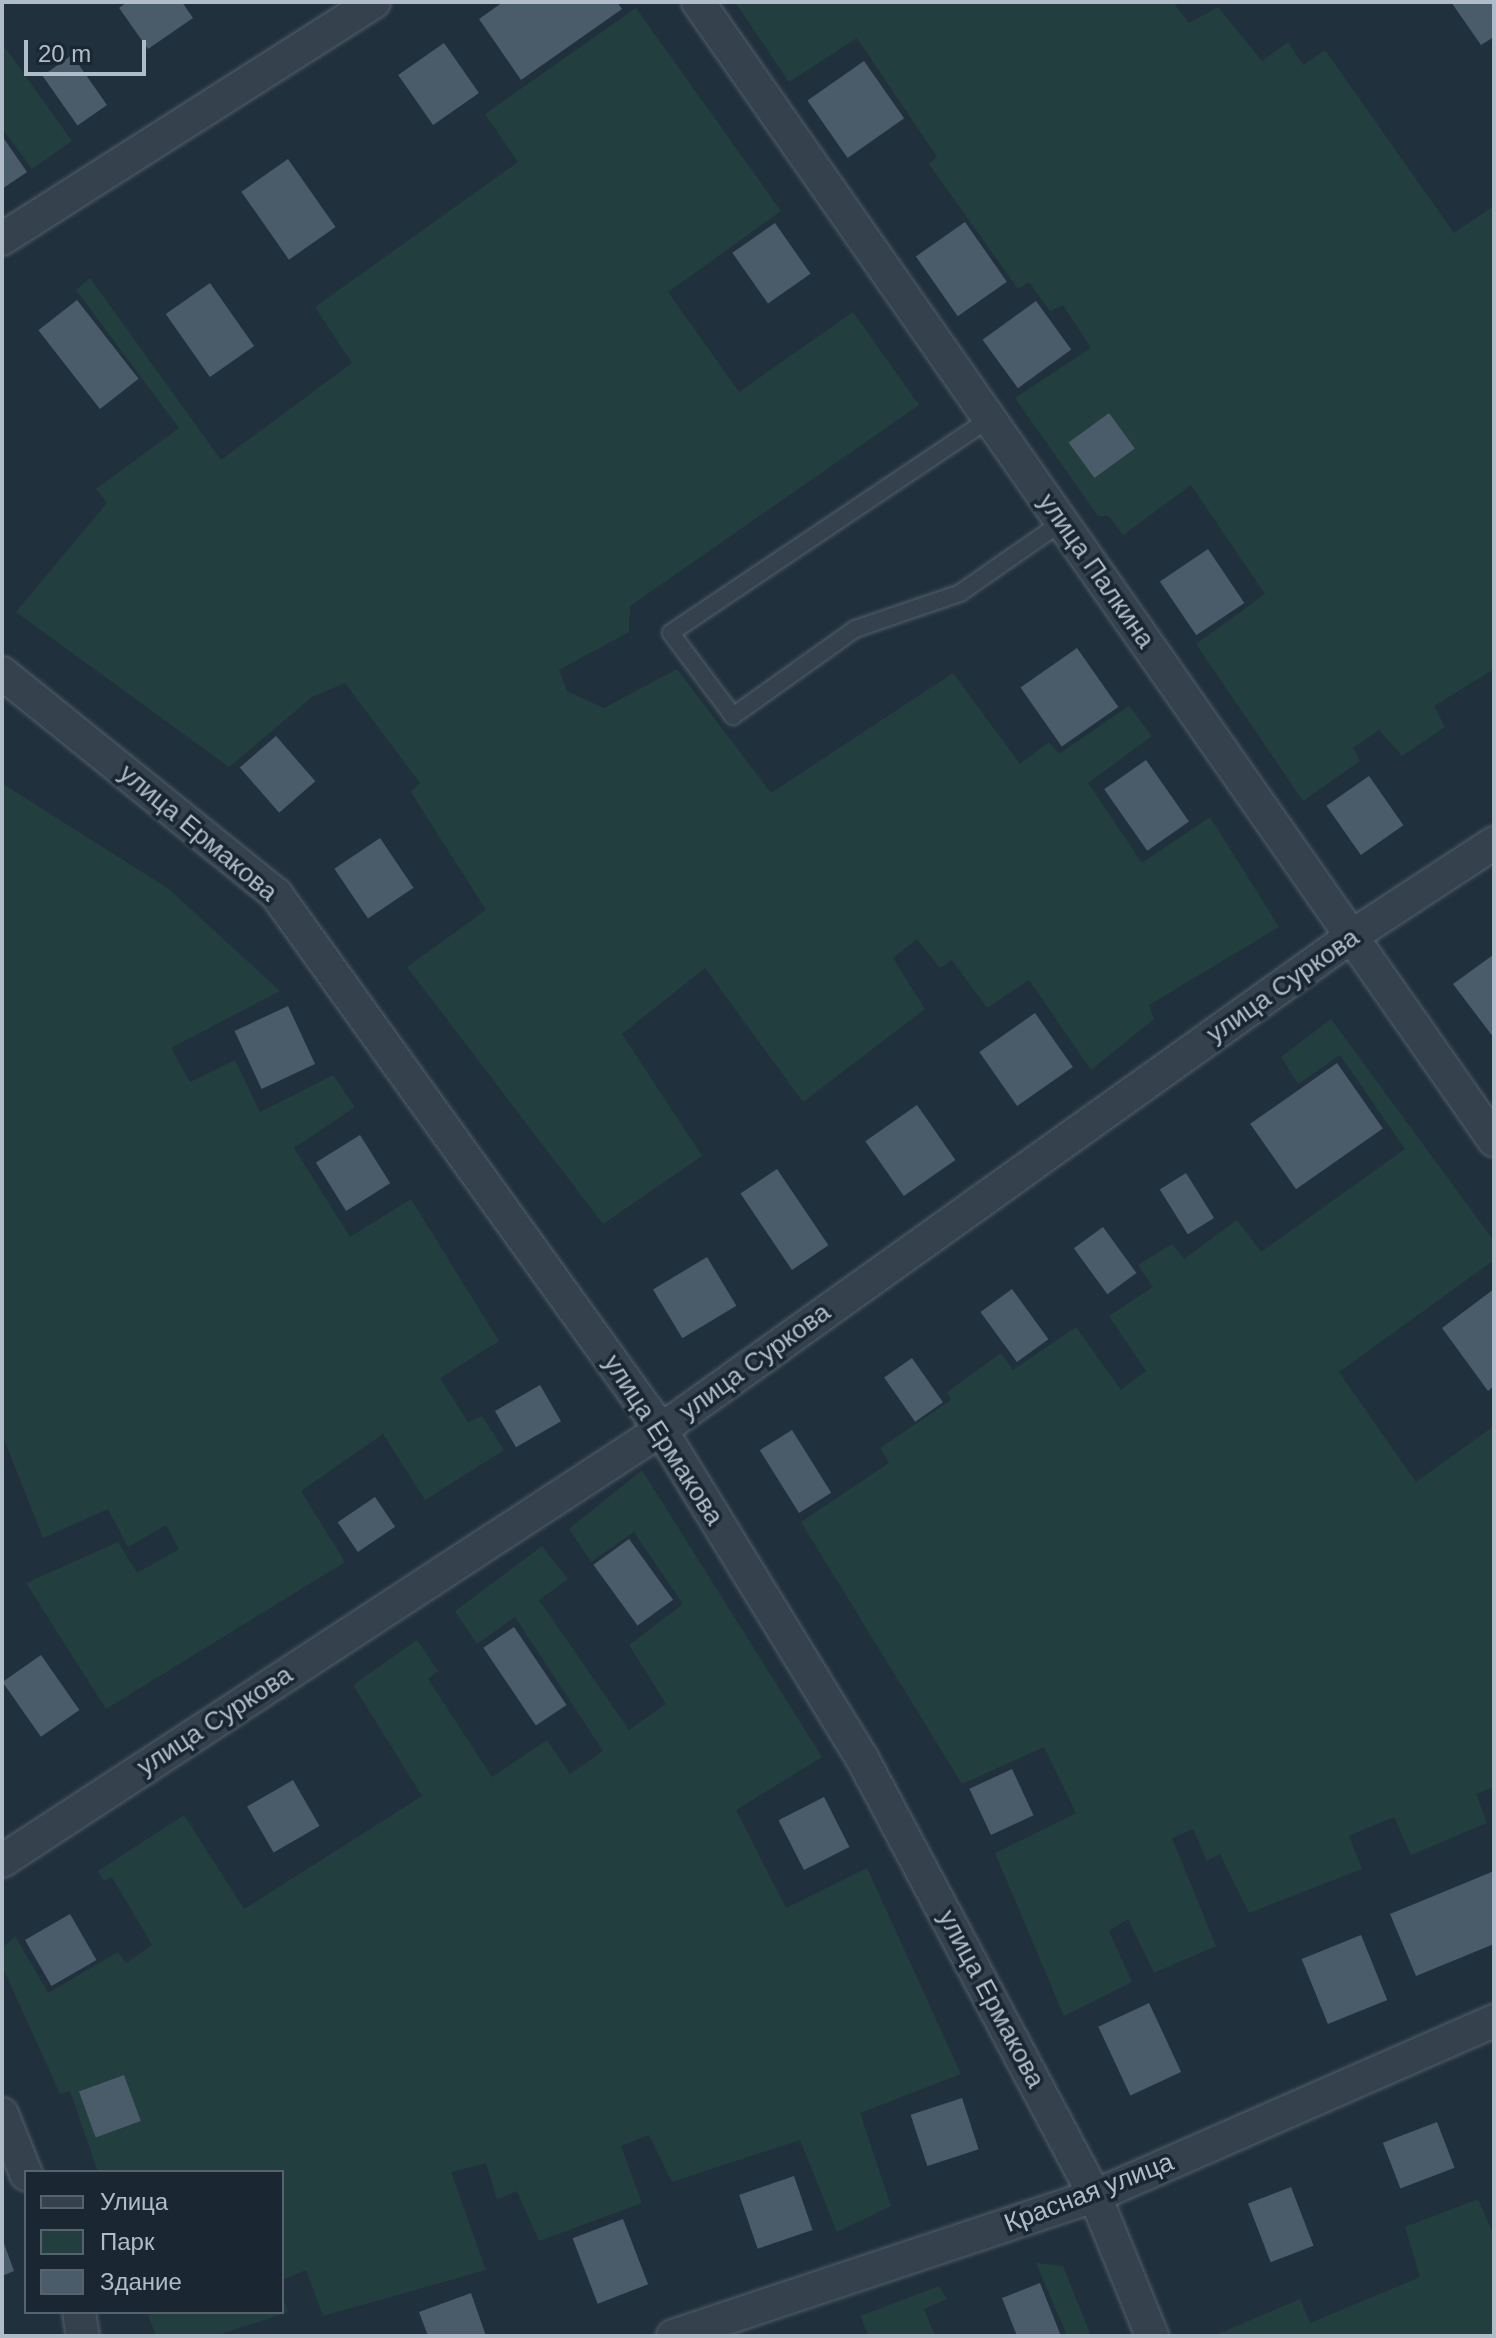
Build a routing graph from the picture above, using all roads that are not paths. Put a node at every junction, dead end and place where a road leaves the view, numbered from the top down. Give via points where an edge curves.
1 (374, 2) edge
2 (698, 2) edge
3 (2, 239) edge
4 (989, 419) junction
5 (1062, 522) junction
6 (2, 673) edge
7 (1494, 843) edge
8 (1352, 936) junction
9 (1494, 1140) edge
10 (661, 1430) junction
11 (2, 1861) edge
12 (1494, 2021) edge
13 (2, 2114) edge
14 (24, 2170) edge
15 (1095, 2196) junction
16 (79, 2314) edge
17 (83, 2336) edge
18 (673, 2336) edge
19 (1152, 2336) edge

1 - 3 street
2 - 4 street, улица Палкина
4 - 5 street, улица Палкина
4 - 5 lane via 671,633 733,716 855,629 960,593
5 - 8 street, улица Палкина
6 - 10 street, улица Ермакова via 276,894
7 - 8 street, улица Суркова
8 - 9 street, улица Палкина
8 - 10 street, улица Суркова
10 - 11 street, улица Суркова
10 - 15 street, улица Ермакова via 862,1758
12 - 15 street, Красная улица
13 - 14 street
15 - 18 street, Красная улица
15 - 19 street, улица Ермакова
16 - 17 street

